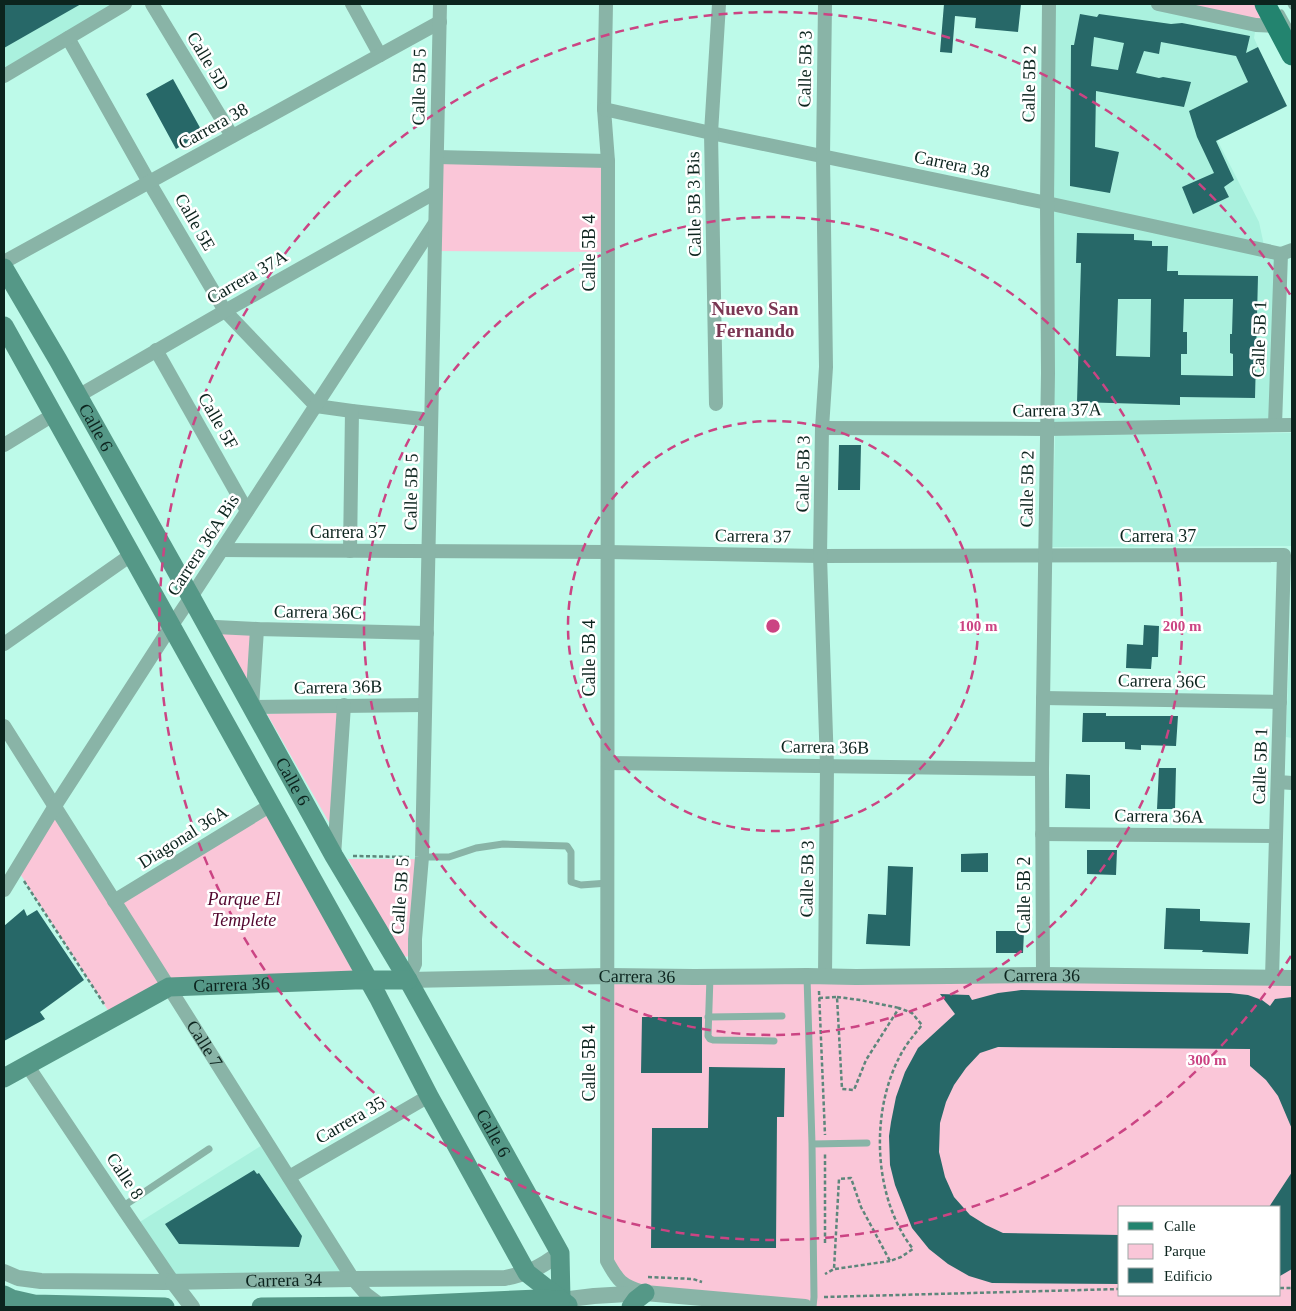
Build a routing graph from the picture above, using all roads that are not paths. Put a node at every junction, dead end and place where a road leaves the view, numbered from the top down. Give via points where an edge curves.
1 (125, 4) edge
2 (152, 4) edge
3 (352, 4) edge
4 (440, 4) edge
5 (606, 4) edge
6 (719, 4) edge
7 (825, 4) edge
8 (1049, 4) edge
9 (1158, 4) edge
10 (1265, 4) edge
11 (1276, 4) edge
12 (440, 22) junction
13 (1285, 29) edge
14 (68, 38) junction
15 (380, 55) junction
16 (1292, 55) edge
17 (4, 76) edge
18 (604, 109) junction
19 (711, 133) junction
20 (232, 136) junction
21 (822, 156) junction
22 (436, 157) junction
23 (608, 161) junction
24 (150, 182) junction
25 (436, 192) junction
26 (1047, 203) junction
27 (436, 222) junction
28 (1287, 252) edge
29 (4, 262) edge
30 (4, 268) edge
31 (225, 311) junction
32 (7, 332) edge
33 (156, 350) junction
34 (58, 360) junction
35 (78, 396) junction
36 (716, 404) dead end
37 (316, 406) junction
38 (352, 411) junction
39 (53, 415) junction
40 (431, 420) junction
41 (1292, 424) edge
42 (1275, 425) junction
43 (822, 428) junction
44 (1047, 429) junction
45 (4, 444) edge
46 (248, 511) junction
47 (222, 550) junction
48 (350, 551) junction
49 (428, 551) junction
50 (608, 552) junction
51 (132, 554) junction
52 (1045, 555) junction
53 (1284, 555) joint
54 (820, 556) junction
55 (191, 597) junction
56 (172, 626) junction
57 (208, 628) junction
58 (257, 629) junction
59 (427, 633) junction
60 (4, 644) edge
61 (1043, 698) junction
62 (1280, 702) junction
63 (425, 705) junction
64 (344, 706) junction
65 (252, 707) junction
66 (4, 726) edge
67 (608, 763) junction
68 (826, 766) junction
69 (1042, 769) junction
70 (1278, 782) junction
71 (1292, 783) edge
72 (271, 804) junction
73 (54, 806) junction
74 (1042, 834) junction
75 (1276, 836) junction
76 (334, 856) junction
77 (422, 857) junction
78 (8, 878) edge
79 (608, 883) junction
80 (114, 901) junction
81 (1043, 975) junction
82 (608, 976) junction
83 (710, 976) junction
84 (807, 976) junction
85 (825, 976) junction
86 (1272, 978) junction
87 (1292, 978) edge
88 (408, 980) junction
89 (369, 981) junction
90 (169, 987) junction
91 (782, 1016) dead end
92 (708, 1017) junction
93 (774, 1041) dead end
94 (27, 1065) junction
95 (4, 1078) edge
96 (429, 1096) junction
97 (867, 1143) dead end
98 (812, 1144) junction
99 (209, 1149) dead end
100 (289, 1177) junction
101 (122, 1208) junction
102 (560, 1253) junction
103 (4, 1272) edge
104 (527, 1273) junction
105 (353, 1279) junction
106 (173, 1282) junction
107 (645, 1293) junction
108 (4, 1295) edge
109 (566, 1303) edge
110 (511, 1304) edge
111 (382, 1306) junction
112 (165, 1307) edge
113 (192, 1307) edge
114 (261, 1307) edge
115 (631, 1307) edge
116 (805, 1307) edge
117 (813, 1307) edge

1 - 14 street
2 - 20 street, Calle 5D
3 - 15 street
4 - 12 street, Calle 5B 5
5 - 18 street, Calle 5B 4
6 - 19 street, Calle 5B 3 Bis
7 - 21 street, Calle 5B 3
8 - 26 street, Calle 5B 2
9 - 13 street via 1256,26
10 - 13 main road
11 - 13 lane
12 - 15 street, Carrera 38
12 - 22 street, Calle 5B 5
13 - 16 main road
14 - 17 street
14 - 24 street, Calle 5E
15 - 20 street, Carrera 38
18 - 19 street, Carrera 38
18 - 23 street, Calle 5B 4
19 - 21 street, Carrera 38
19 - 36 street, Calle 5B 3 Bis
20 - 24 street, Carrera 38
21 - 26 street, Carrera 38
21 - 43 street, Calle 5B 3 via 826,367
22 - 23 street
22 - 25 street, Calle 5B 5
23 - 50 street, Calle 5B 4
24 - 29 street, Carrera 38
24 - 31 street, Calle 5E
25 - 27 street, Calle 5B 5
25 - 31 street, Carrera 37A
26 - 28 street, Carrera 38
26 - 44 street, Calle 5B 2
27 - 37 street, Carrera 36A Bis
27 - 40 street, Calle 5B 5
28 - 42 street, Calle 5B 1
30 - 34 main road, Calle 6
31 - 33 street, Carrera 37A
31 - 37 street, Calle 5E
32 - 34 main road
32 - 39 main road, Calle 6
33 - 35 street, Carrera 37A
33 - 46 street, Calle 5F
34 - 35 main road, Calle 6
35 - 55 main road, Calle 6
37 - 38 street
37 - 46 street, Carrera 36A Bis
38 - 40 street
38 - 48 street
39 - 45 street
39 - 51 main road, Calle 6
40 - 49 street, Calle 5B 5
41 - 42 street, Carrera 37A
42 - 44 street, Carrera 37A
43 - 44 street, Carrera 37A
43 - 54 street, Calle 5B 3
44 - 52 street, Calle 5B 2
46 - 47 street, Carrera 36A Bis
47 - 48 street, Carrera 37
47 - 55 street, Carrera 36A Bis
48 - 49 street, Carrera 37
49 - 50 street, Carrera 37
49 - 59 street, Calle 5B 5
50 - 54 street, Carrera 37
50 - 67 street, Calle 5B 4
51 - 56 main road, Calle 6
51 - 60 street
52 - 53 street, Carrera 37
52 - 54 street, Carrera 37
52 - 61 street, Calle 5B 2
53 - 62 street, Calle 5B 1
54 - 68 street, Calle 5B 3
55 - 56 street, Carrera 36A Bis
55 - 57 main road, Calle 6
56 - 72 main road, Calle 6
56 - 73 street, Carrera 36A Bis
57 - 58 street, Carrera 36C
57 - 65 main road, Calle 6
58 - 59 street, Carrera 36C
58 - 65 street
59 - 63 street, Calle 5B 5
61 - 62 street, Carrera 36C
61 - 69 street, Calle 5B 2
62 - 70 street, Calle 5B 1
63 - 64 street, Carrera 36B
63 - 77 street, Calle 5B 5
64 - 65 street, Carrera 36B
64 - 76 street
65 - 76 main road, Calle 6
66 - 73 street, Calle 7
67 - 68 street, Carrera 36B
67 - 79 street, Calle 5B 4
68 - 69 street, Carrera 36B
68 - 85 street, Calle 5B 3
69 - 74 street, Calle 5B 2
70 - 71 street
70 - 75 street, Calle 5B 1
72 - 80 street, Diagonal 36A
72 - 89 main road, Calle 6
73 - 78 street, Carrera 36A Bis
73 - 80 street, Calle 7
74 - 75 street, Carrera 36A
74 - 81 street, Calle 5B 2
75 - 86 street, Calle 5B 1
76 - 88 main road, Calle 6
77 - 79 lane via 449,857 503,844 566,846 571,852 571,882 581,885
77 - 88 street, Calle 5B 5 via 415,964
79 - 82 street, Calle 5B 4
80 - 90 street, Calle 7
81 - 85 street, Carrera 36
81 - 86 street, Carrera 36
82 - 83 street, Carrera 36
82 - 88 street, Carrera 36
82 - 107 street, Calle 5B 4 via 607,1260 620,1282
83 - 84 street, Carrera 36
83 - 92 lane
84 - 85 street, Carrera 36
84 - 98 lane
86 - 87 street, Carrera 36
88 - 89 main road, Carrera 36
88 - 102 main road, Calle 6
89 - 90 main road, Carrera 36
89 - 96 main road, Calle 6
90 - 94 main road, Carrera 36
90 - 100 street, Calle 7
91 - 92 lane
92 - 93 lane via 710,1039
94 - 95 main road, Carrera 36
94 - 101 street, Calle 8
96 - 100 street, Carrera 35
96 - 104 main road, Calle 6
97 - 98 lane
98 - 117 lane
99 - 101 lane
100 - 105 street, Calle 7
101 - 106 street, Calle 8
102 - 104 street, Carrera 34
102 - 109 main road, Calle 6
103 - 106 street, Carrera 34 via 18,1278 41,1281
104 - 105 street, Carrera 34 via 505,1278
104 - 109 main road, Calle 6
105 - 106 street, Carrera 34
105 - 111 street, Calle 7
106 - 113 street, Calle 8
107 - 109 street, Carrera 34 via 594,1296
107 - 115 main road
107 - 116 street, Carrera 34
108 - 112 main road via 34,1304
109 - 110 main road, Carrera 34 via 538,1299
110 - 111 main road, Carrera 34
111 - 114 main road, Carrera 34

